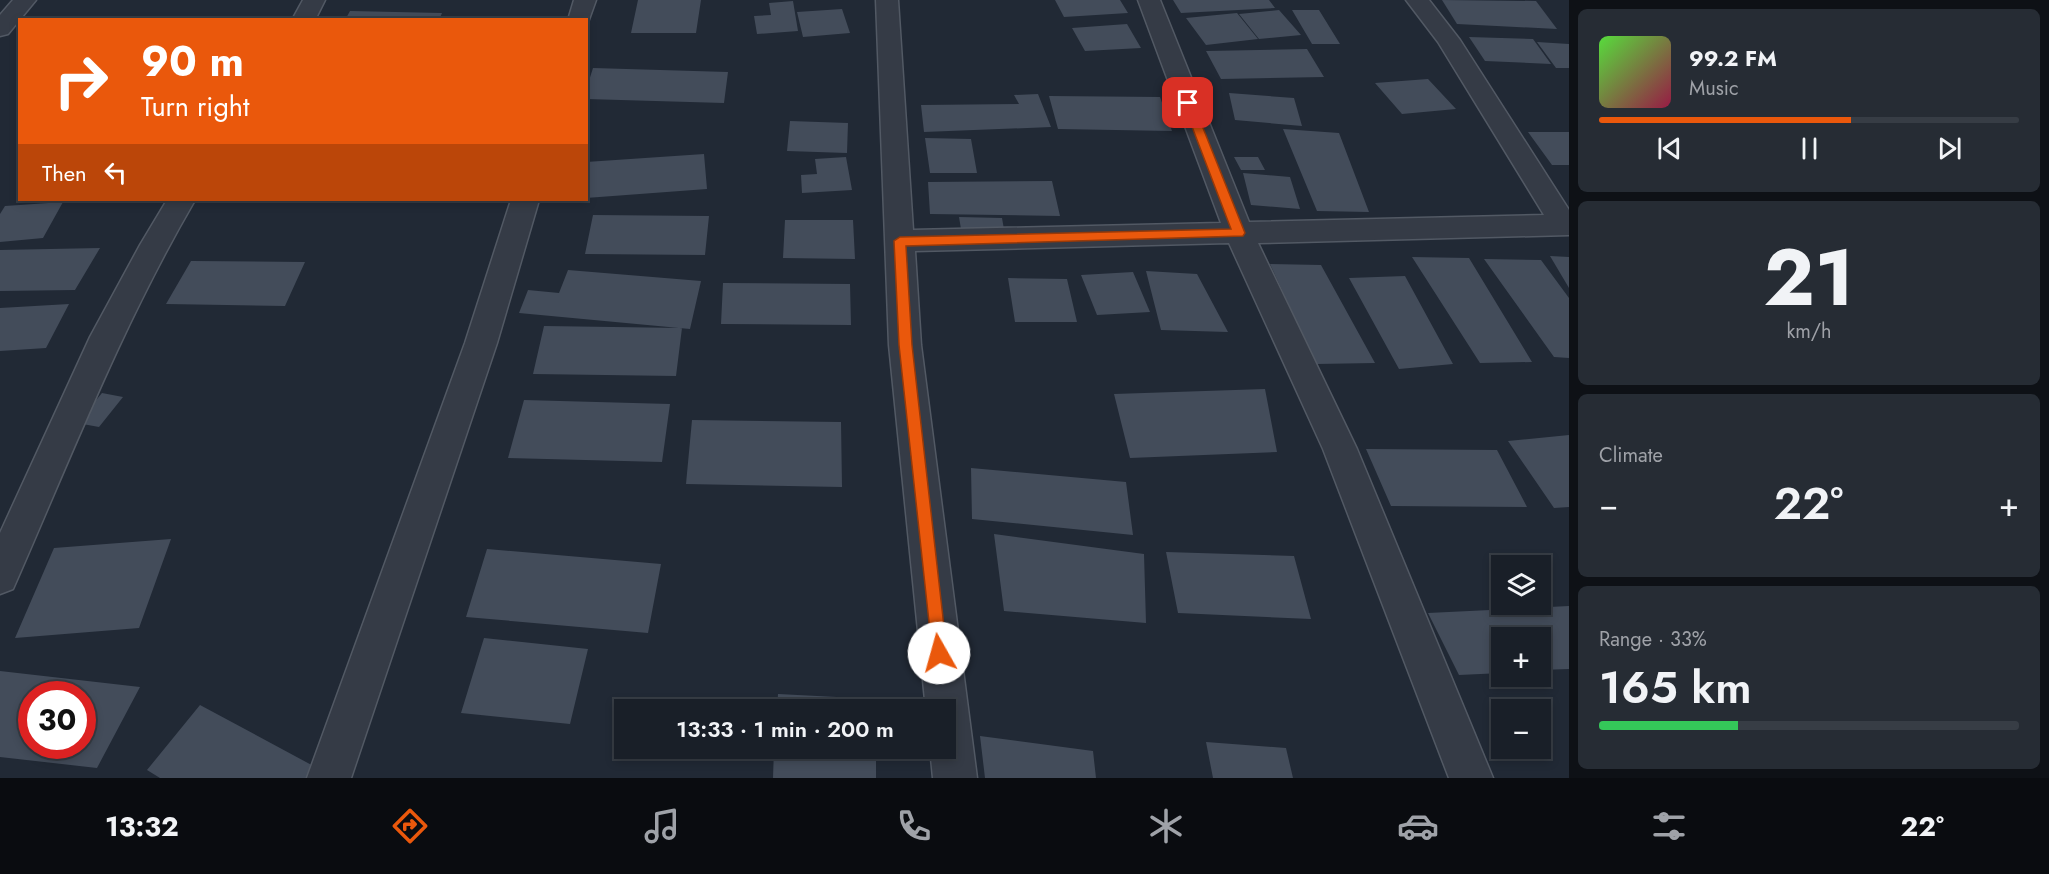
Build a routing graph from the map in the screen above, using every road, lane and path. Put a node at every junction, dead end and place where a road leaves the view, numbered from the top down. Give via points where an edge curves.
1 (25, 0) edge
2 (314, 0) edge
3 (585, 0) edge
4 (887, 0) edge
5 (1149, 0) edge
6 (1417, 0) edge
7 (304, 18) edge
8 (580, 18) edge
9 (0, 29) edge
10 (180, 201) edge
11 (525, 201) edge
12 (1566, 225) edge
13 (1239, 233) junction
14 (900, 241) junction
15 (0, 576) edge
16 (329, 778) edge
17 (955, 778) edge
18 (1470, 778) edge

1 - 9 street
2 - 7 street
3 - 8 street
4 - 14 street
5 - 13 street
6 - 12 street via 1448,40
10 - 15 street via 150,249 100,346
11 - 16 street via 482,343
12 - 13 street
13 - 14 street
13 - 18 street via 1340,449
14 - 17 street via 905,345

